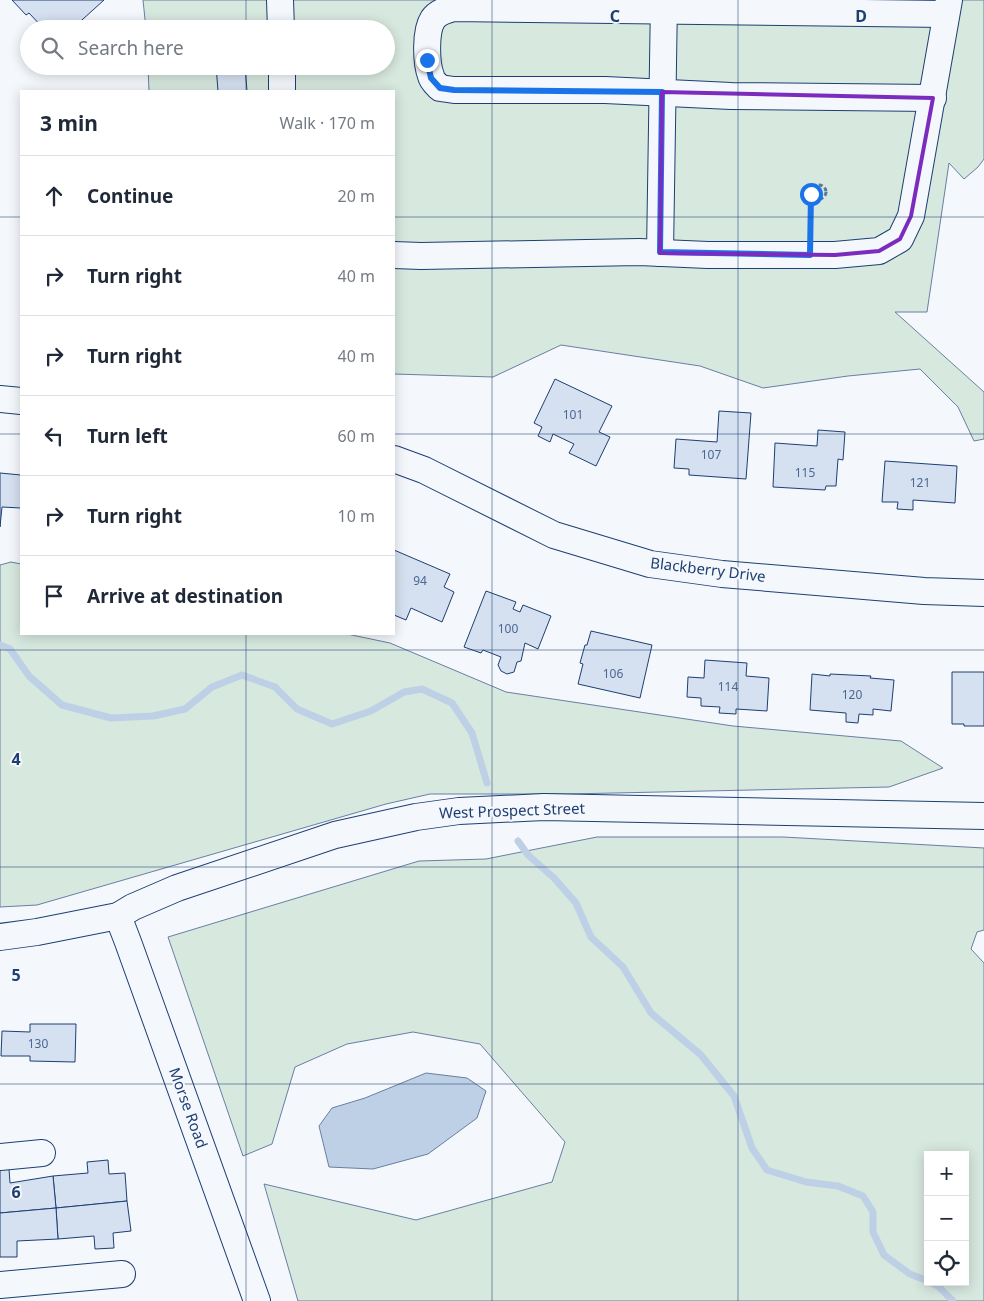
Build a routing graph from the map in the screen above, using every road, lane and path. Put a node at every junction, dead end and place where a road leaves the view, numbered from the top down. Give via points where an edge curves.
1 (280, 0) edge
2 (536, 4) edge
3 (664, 5) edge
4 (948, 7) edge
5 (281, 20) edge
6 (282, 75) edge
7 (282, 90) edge
8 (662, 92) junction
9 (933, 98) junction
10 (811, 194) junction
11 (660, 252) junction
12 (395, 254) edge
13 (810, 255) junction
14 (0, 399) edge
15 (20, 401) edge
16 (395, 458) edge
17 (984, 593) edge
18 (984, 816) edge
19 (118, 916) junction
20 (0, 937) edge
21 (42, 1153) dead end
22 (0, 1157) edge
23 (122, 1274) dead end
24 (0, 1285) edge
25 (257, 1301) edge

1 - 5 street
2 - 3 street
2 - 8 street via 454,8 440,12 432,20 428,38 427,60 431,78 440,88 454,90
3 - 4 street
3 - 8 street
4 - 9 street
6 - 7 street
8 - 9 street
8 - 11 street
9 - 13 street via 911,216 900,239 879,251
10 - 10 path via 815,185 826,189 825,196 820,199
10 - 13 path
11 - 12 street
11 - 13 street
14 - 15 street
16 - 17 street, Blackberry Drive via 554,534 650,564 722,574
18 - 19 street, West Prospect Street via 544,807 459,811 416,816 335,835 177,888
19 - 20 street, West Prospect Street
19 - 25 street, Morse Road
21 - 22 street
23 - 24 street

